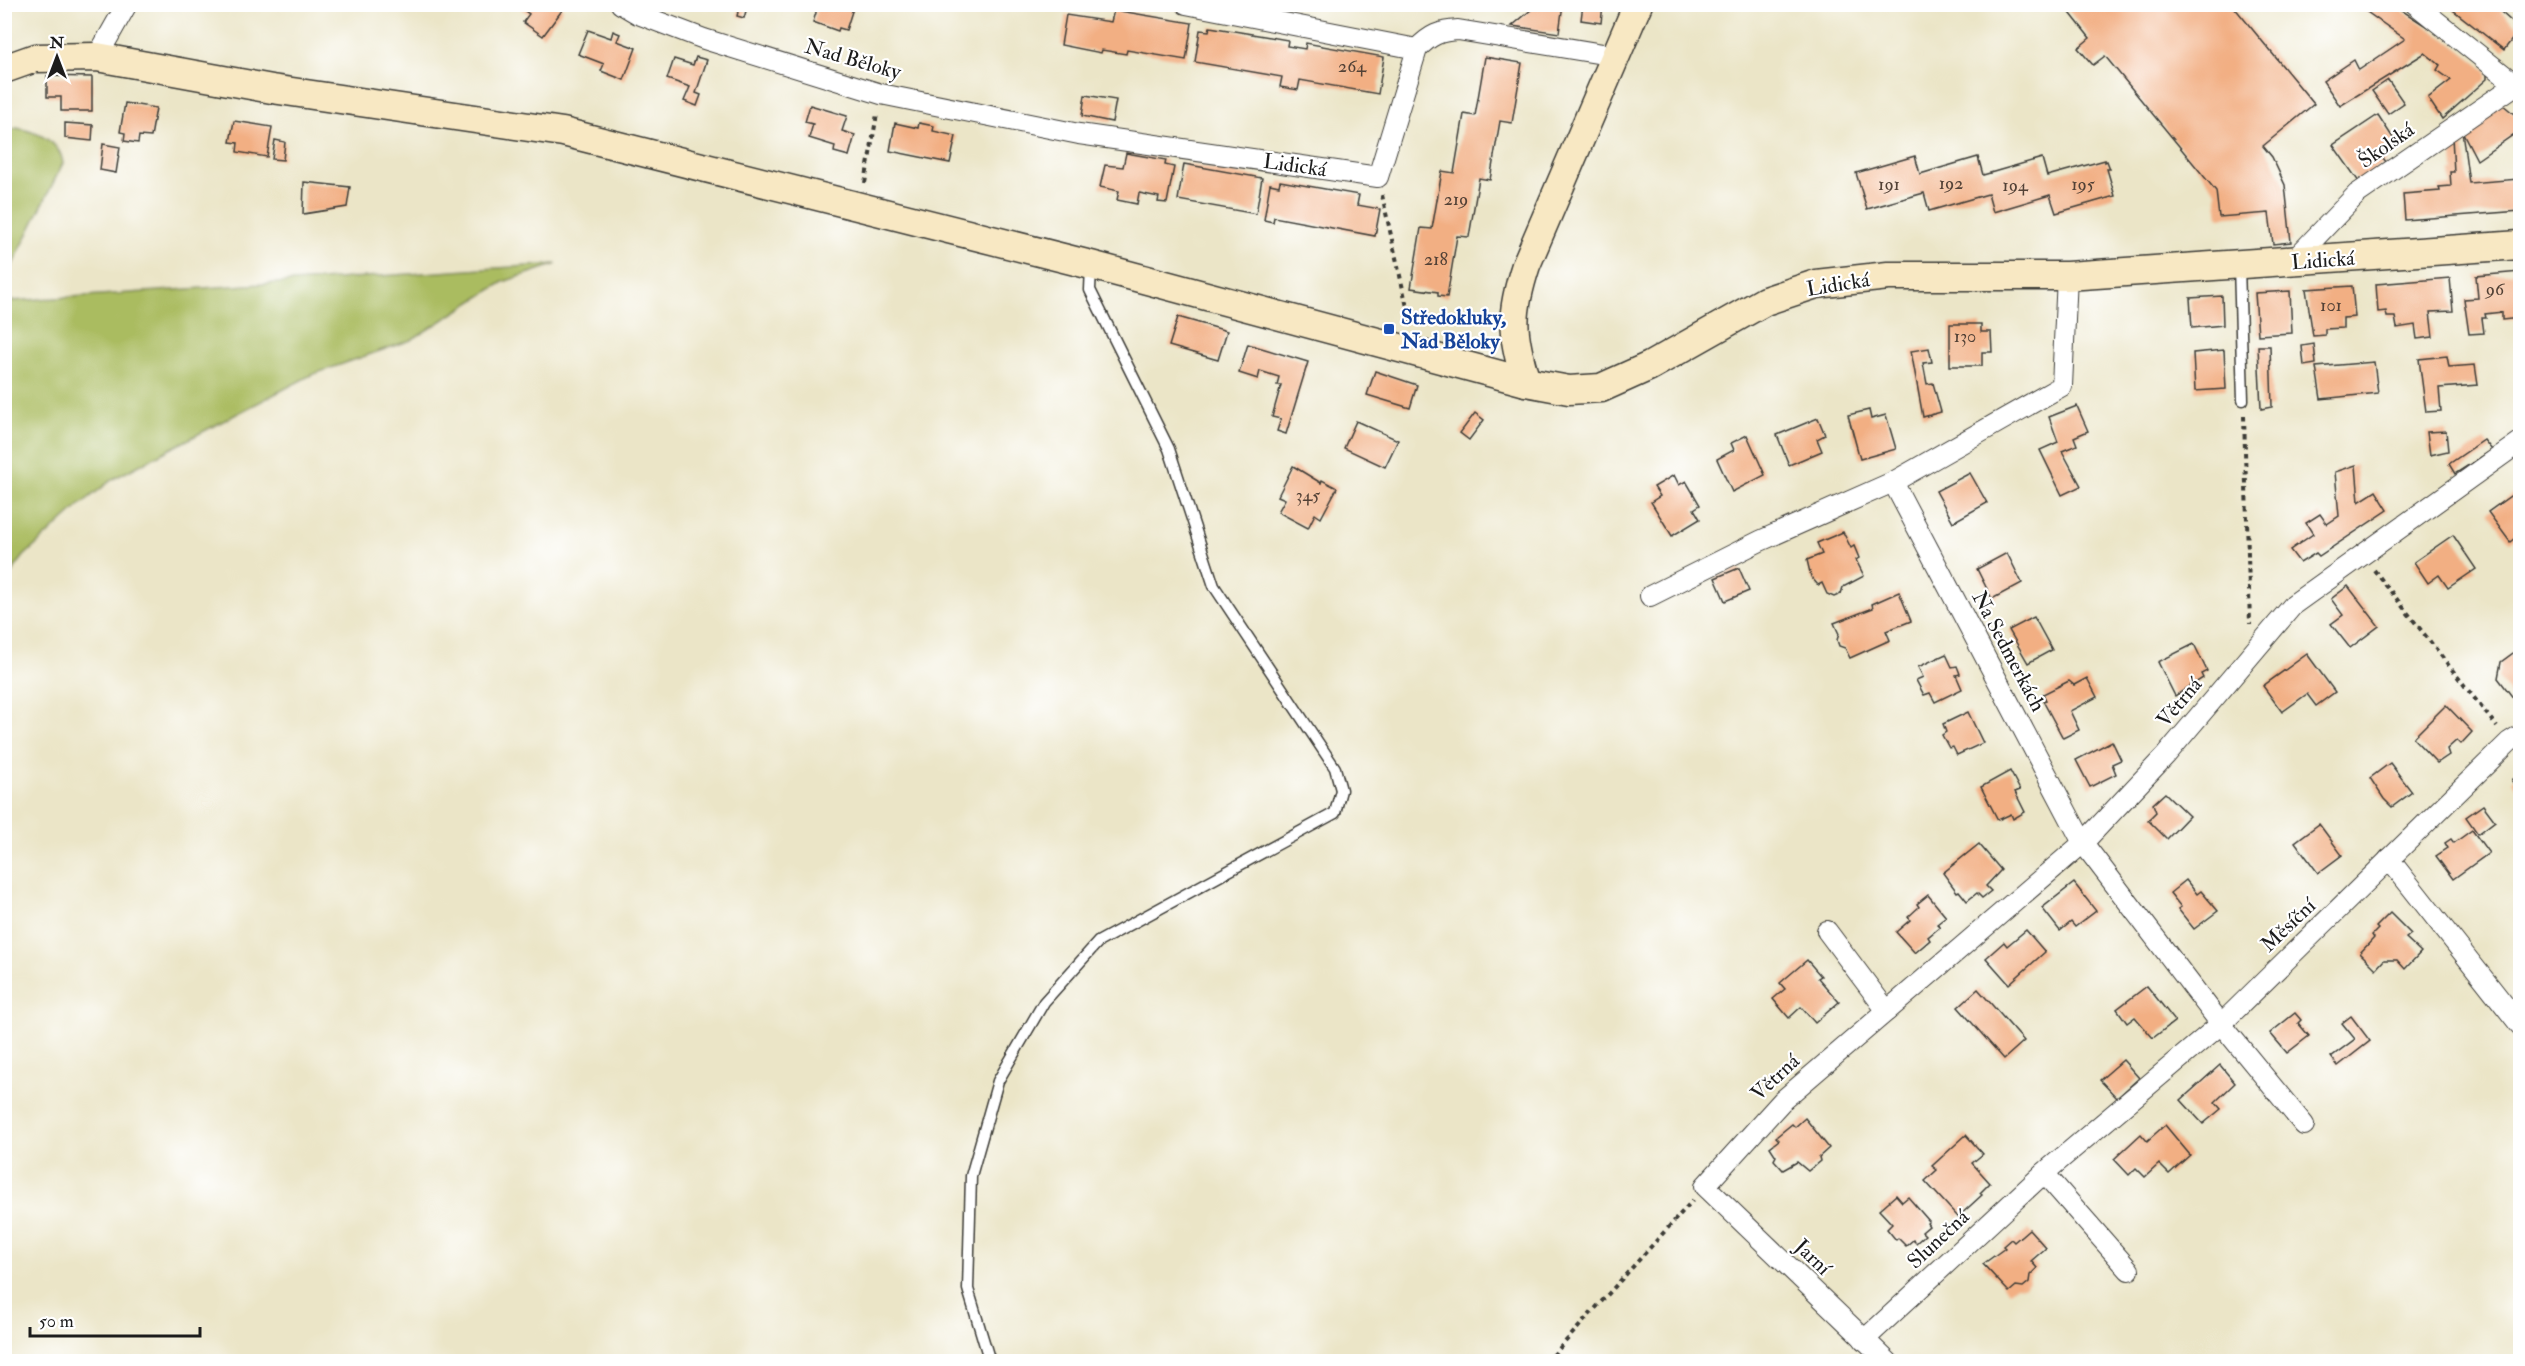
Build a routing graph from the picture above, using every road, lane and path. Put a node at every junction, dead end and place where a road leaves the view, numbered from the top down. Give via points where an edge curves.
1 (127, 4) edge
2 (621, 4) edge
3 (1186, 4) edge
4 (1638, 4) edge
5 (2415, 4) edge
6 (1417, 49) junction
7 (4, 56) edge
8 (1615, 56) junction
9 (97, 57) junction
10 (36, 58) junction
11 (4, 69) edge
12 (2519, 85) edge
13 (881, 94) junction
14 (1079, 134) joint
15 (1378, 177) junction
16 (860, 207) junction
17 (2520, 245) edge
18 (2292, 262) junction
19 (1091, 265) junction
20 (2239, 266) junction
21 (2067, 276) junction
22 (1416, 352) junction
23 (1526, 382) junction
24 (2243, 400) joint
25 (2520, 442) edge
26 (1893, 482) junction
27 (2362, 554) junction
28 (1650, 596) dead end
29 (2251, 655) junction
30 (2515, 738) edge
31 (2083, 843) junction
32 (2389, 859) junction
33 (1827, 930) dead end
34 (1887, 1011) junction
35 (2221, 1024) junction
36 (2520, 1025) edge
37 (2304, 1125) dead end
38 (2044, 1173) junction
39 (1705, 1186) junction
40 (2129, 1270) dead end
41 (1864, 1340) junction
42 (990, 1362) edge
43 (1547, 1362) edge
44 (1888, 1362) edge

1 - 9 street
2 - 13 street, Nad Běloky via 704,39
3 - 6 street
4 - 8 street
5 - 12 street
6 - 8 street via 1440,31 1458,30
6 - 15 street
7 - 10 street
8 - 23 street via 1515,298 1515,346
9 - 10 street, Lidická
9 - 16 street, Lidická via 272,89 562,132
10 - 11 street, Lidická
12 - 18 street, Školská via 2356,194
13 - 14 street, Nad Běloky
13 - 16 path
14 - 15 street, Lidická
15 - 22 path
16 - 19 street, Lidická
17 - 18 street, Lidická
18 - 20 street, Lidická
19 - 22 street, Lidická
19 - 42 lane via 1090,290 1169,449 1214,586 1335,768 1341,790 1335,813 1098,942 1044,1002 998,1081 971,1176 968,1289
20 - 21 street, Lidická
20 - 24 lane
21 - 23 street, Lidická via 1888,276 1816,284 1766,301 1650,366 1601,388 1569,390
21 - 26 street via 2062,386
22 - 23 street, Lidická
24 - 29 path
25 - 27 street, Větrná
26 - 28 street via 1760,541
26 - 31 street, Na Sedmerkách
27 - 29 street, Větrná via 2294,604
27 - 30 path
29 - 31 street, Větrná via 2166,755
30 - 32 street, Měsíční
31 - 34 street, Větrná
31 - 35 street
32 - 35 street, Měsíční
32 - 36 street
33 - 34 street
34 - 39 street, Větrná via 1783,1100
35 - 37 street
35 - 38 street, Slunečná
38 - 40 street
38 - 41 street, Slunečná
39 - 41 street, Jarní
39 - 43 path
41 - 44 street, Jarní

